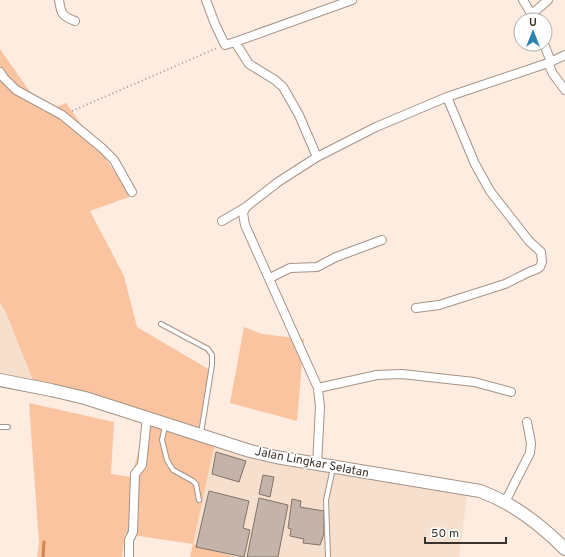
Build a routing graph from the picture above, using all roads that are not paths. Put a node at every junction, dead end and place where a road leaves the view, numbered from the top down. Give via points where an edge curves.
1 (59, 0) edge
2 (206, 0) edge
3 (352, 0) edge
4 (523, 0) edge
5 (548, 0) edge
6 (530, 12) edge
7 (537, 12) edge
8 (76, 21) dead end
9 (235, 42) junction
10 (546, 52) edge
11 (565, 55) edge
12 (549, 62) junction
13 (0, 72) edge
14 (565, 90) edge
15 (447, 97) junction
16 (317, 157) junction
17 (132, 192) dead end
18 (246, 207) junction
19 (222, 221) dead end
20 (382, 240) dead end
21 (270, 278) junction
22 (416, 308) dead end
23 (161, 324) dead end
24 (0, 380) edge
25 (318, 388) junction
26 (511, 392) dead end
27 (147, 417) junction
28 (527, 422) dead end
29 (166, 423) junction
30 (0, 427) edge
31 (8, 427) dead end
32 (201, 435) junction
33 (318, 465) junction
34 (333, 467) junction
35 (198, 500) dead end
36 (505, 502) junction
37 (565, 549) edge
38 (129, 557) edge
39 (328, 557) edge

1 - 8 street via 62,14
2 - 9 street via 225,45
3 - 9 street
4 - 6 street
5 - 7 street
9 - 16 street via 249,64 283,87 299,115
10 - 12 street
11 - 12 street
12 - 14 street via 553,74
12 - 15 street
13 - 17 street via 16,90 62,115 102,148 114,160
15 - 16 street via 376,127
15 - 22 street via 490,191 529,241 541,252 542,262 540,267 505,284 439,305
16 - 18 street via 278,182
18 - 19 street
18 - 21 street via 243,213 245,225
20 - 21 street via 317,267 290,268
21 - 25 street
23 - 32 lane via 208,349 212,355
24 - 27 main road, Jalan Lingkar Selatan via 72,395
25 - 26 street via 377,375 402,374 474,382
25 - 33 street
27 - 29 main road, Jalan Lingkar Selatan
27 - 38 street via 142,466 135,474 133,532 129,540
28 - 36 street via 530,453
29 - 32 main road, Jalan Lingkar Selatan
29 - 35 lane via 162,440 167,460 173,470 196,484
30 - 31 lane
32 - 33 main road, Jalan Lingkar Selatan via 276,457
33 - 34 main road, Jalan Lingkar Selatan
34 - 36 main road, Jalan Lingkar Selatan via 469,489
34 - 39 lane via 326,500
36 - 37 main road, Jalan Lingkar Selatan via 538,524

